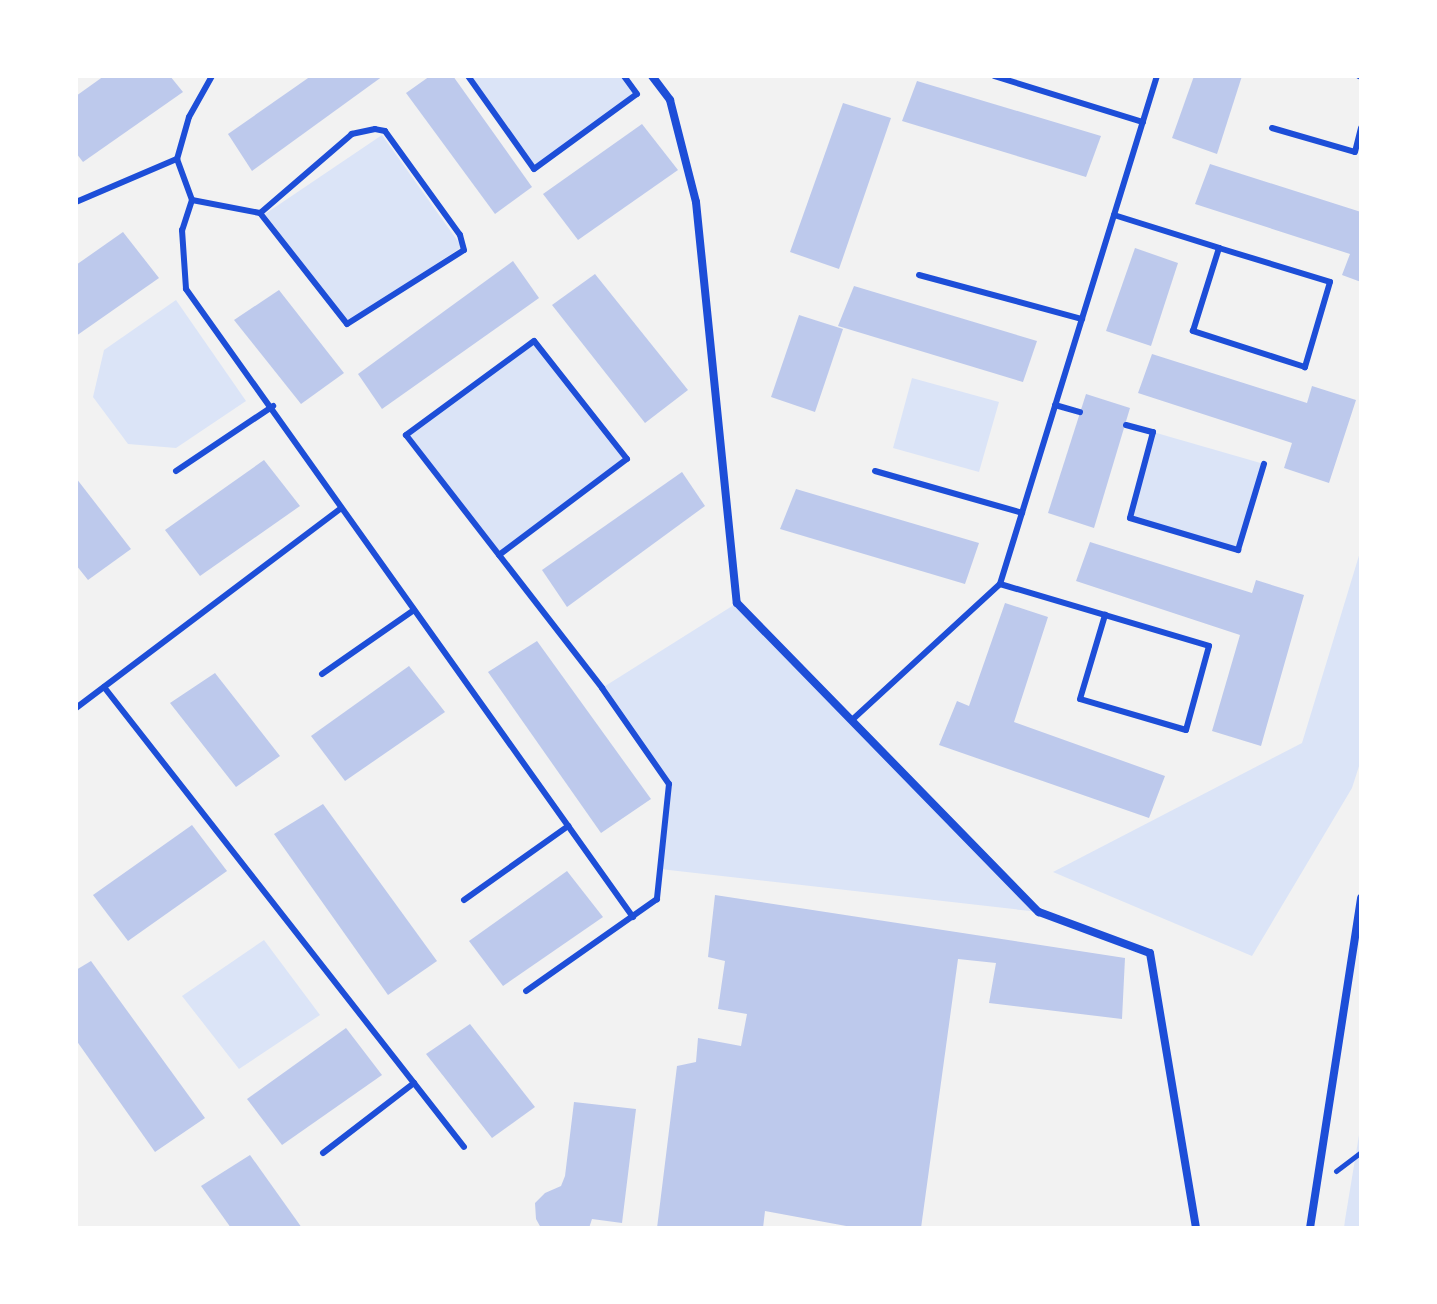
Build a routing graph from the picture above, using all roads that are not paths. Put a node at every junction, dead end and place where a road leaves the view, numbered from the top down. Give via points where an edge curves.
1 (212, 76) edge
2 (468, 76) edge
3 (624, 76) edge
4 (652, 76) edge
5 (994, 76) edge
6 (1157, 76) edge
7 (1143, 122) junction
8 (1272, 128) dead end
9 (1361, 128) edge
10 (177, 159) junction
11 (192, 200) junction
12 (76, 202) edge
13 (260, 213) junction
14 (1114, 215) junction
15 (1219, 248) junction
16 (919, 275) dead end
17 (1082, 319) junction
18 (1055, 405) junction
19 (273, 406) junction
20 (1080, 412) dead end
21 (1126, 425) dead end
22 (1264, 464) dead end
23 (176, 471) dead end
24 (875, 471) dead end
25 (341, 508) junction
26 (1022, 513) junction
27 (499, 555) junction
28 (1000, 584) junction
29 (414, 610) junction
30 (1105, 615) junction
31 (322, 674) dead end
32 (104, 687) junction
33 (76, 708) edge
34 (852, 720) junction
35 (568, 826) junction
36 (1361, 898) edge
37 (464, 900) dead end
38 (633, 917) junction
39 (526, 991) dead end
40 (414, 1083) junction
41 (464, 1147) dead end
42 (323, 1153) dead end
43 (1196, 1228) edge
44 (1310, 1228) edge

1 - 10 lane via 189,117
2 - 3 lane via 534,169 637,94
4 - 34 street via 670,100 696,202 737,603
5 - 7 lane
6 - 7 lane
7 - 14 lane
8 - 9 lane via 1355,152
10 - 11 lane
10 - 12 lane
11 - 13 lane
11 - 19 lane via 182,230 186,289
13 - 13 lane via 352,134 375,129 385,131 460,235 464,250 347,324
14 - 15 lane
14 - 17 lane
15 - 15 lane via 1330,282 1305,367 1193,331
16 - 17 lane
17 - 18 lane
18 - 20 lane
18 - 26 lane
19 - 23 lane
19 - 25 lane
21 - 22 lane via 1153,432 1130,518 1238,550
24 - 26 lane
25 - 29 lane
25 - 32 lane
26 - 28 lane
27 - 27 lane via 406,435 534,341 627,459
27 - 38 lane via 669,784 657,899
28 - 30 lane
28 - 34 lane
29 - 31 lane
29 - 35 lane
30 - 30 lane via 1209,646 1186,730 1080,699
32 - 33 lane
32 - 40 lane
34 - 43 street via 1039,912 1150,953
35 - 37 lane
35 - 38 lane
36 - 44 street
38 - 39 lane
40 - 41 lane
40 - 42 lane

